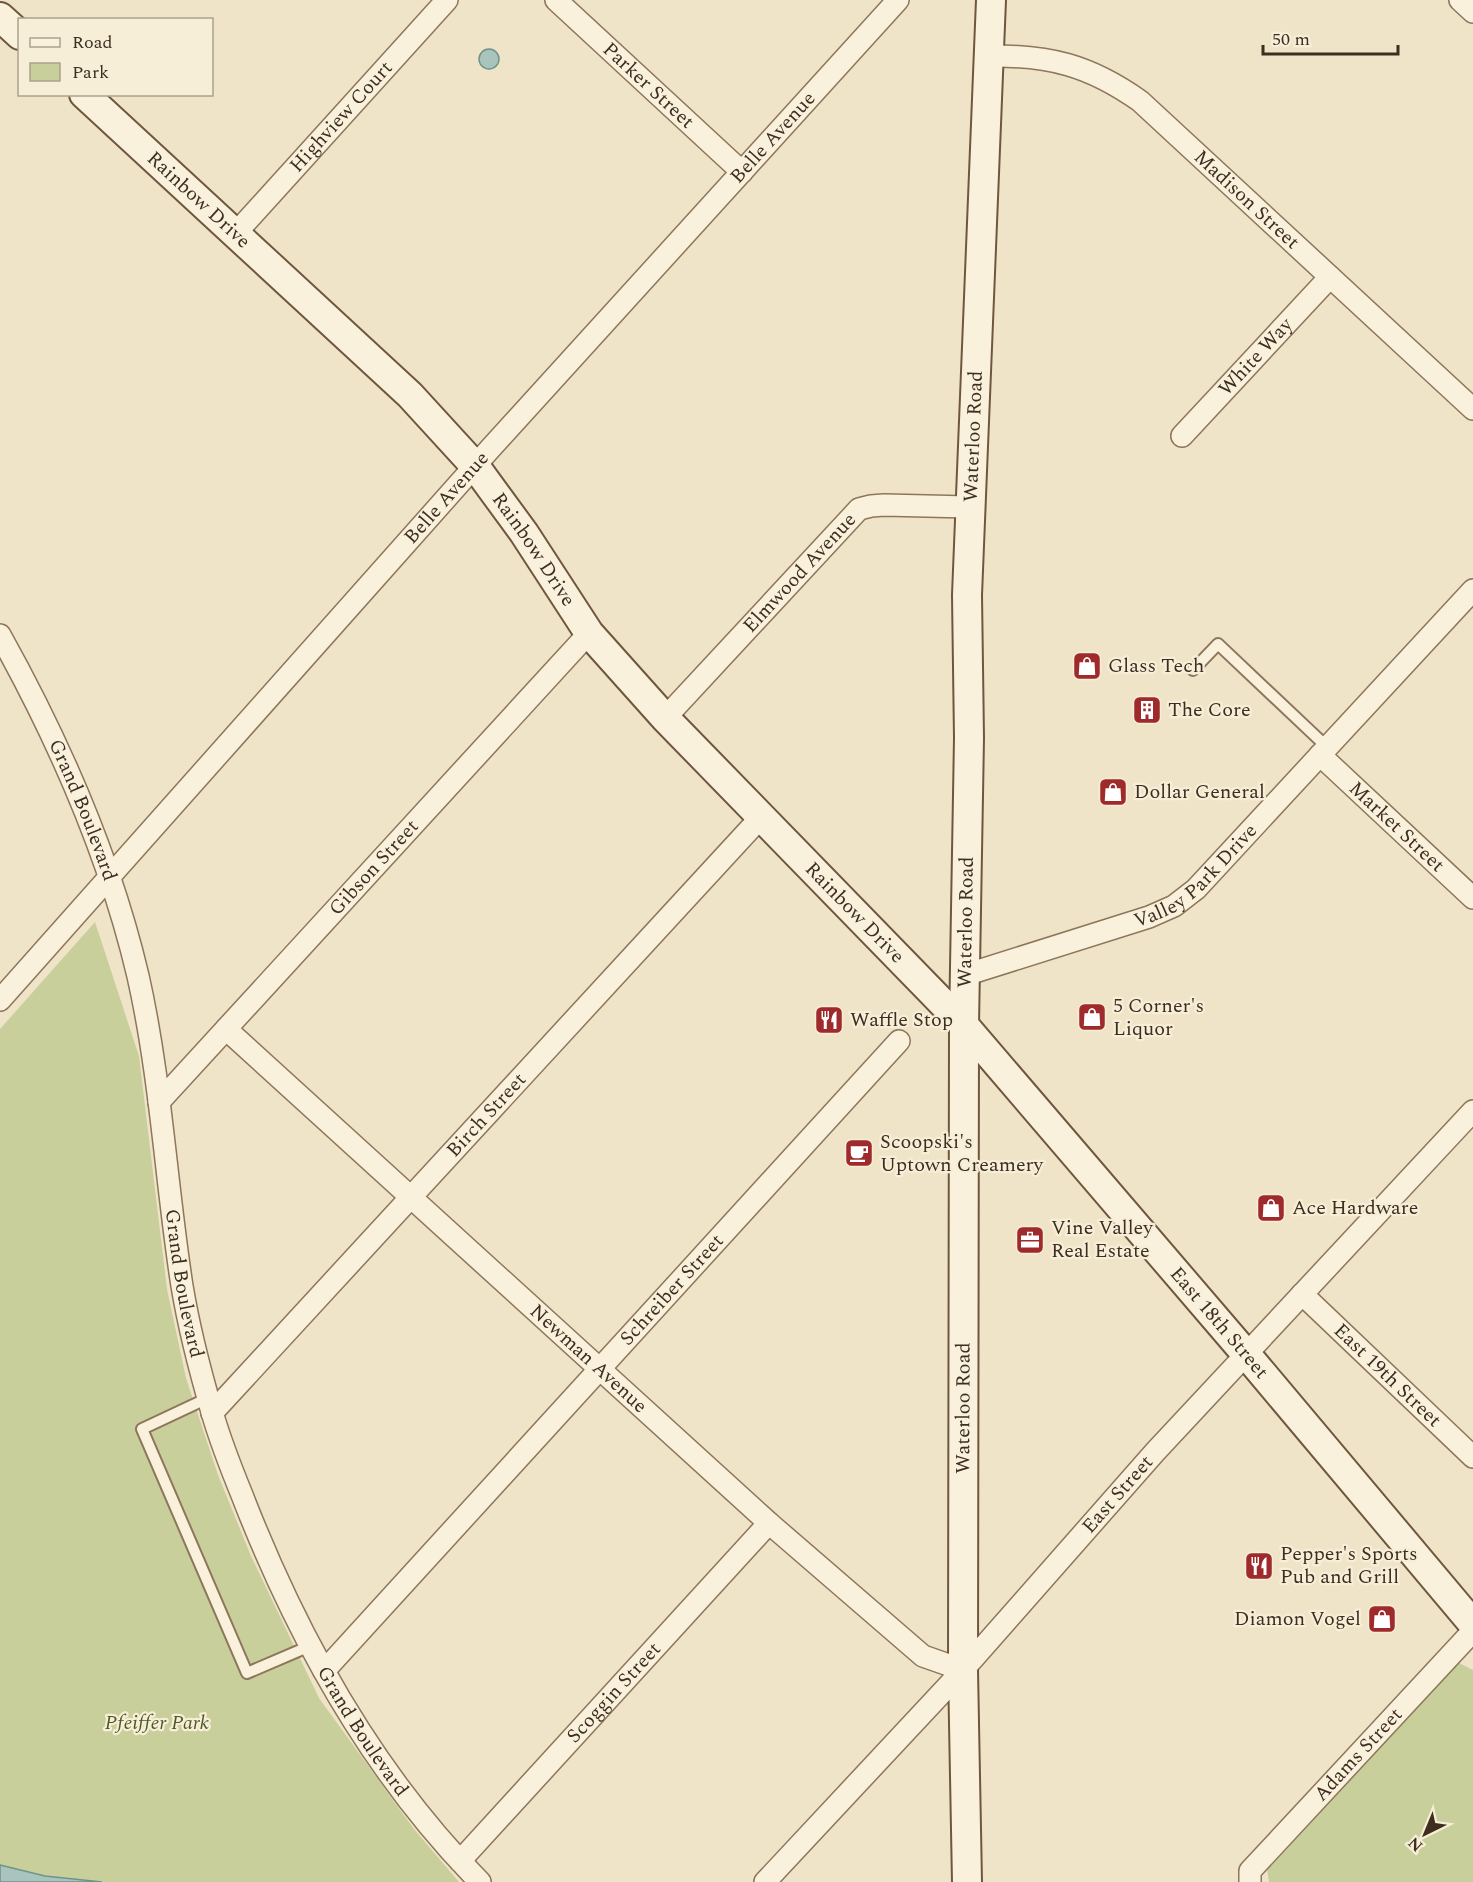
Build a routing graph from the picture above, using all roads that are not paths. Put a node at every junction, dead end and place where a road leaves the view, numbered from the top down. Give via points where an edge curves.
1 (447, 0) edge
2 (556, 0) edge
3 (898, 0) edge
4 (990, 0) edge
5 (1460, 0) edge
6 (1473, 12) edge
7 (0, 17) edge
8 (18, 33) edge
9 (987, 56) junction
10 (86, 96) edge
11 (742, 172) junction
12 (235, 234) junction
13 (1329, 277) junction
14 (1473, 409) edge
15 (1182, 436) dead end
16 (475, 466) junction
17 (969, 507) junction
18 (1473, 590) edge
19 (589, 633) junction
20 (0, 635) edge
21 (1193, 670) dead end
22 (665, 718) junction
23 (1324, 751) junction
24 (761, 817) junction
25 (109, 876) junction
26 (1473, 898) edge
27 (965, 975) junction
28 (0, 1000) edge
29 (964, 1024) junction
30 (226, 1029) junction
31 (899, 1041) dead end
32 (159, 1102) junction
33 (1473, 1111) edge
34 (411, 1197) junction
35 (1302, 1294) junction
36 (1246, 1354) junction
37 (600, 1369) junction
38 (210, 1406) junction
39 (1473, 1457) edge
40 (768, 1523) junction
41 (1473, 1624) edge
42 (1473, 1631) edge
43 (310, 1646) junction
44 (963, 1670) junction
45 (324, 1671) junction
46 (460, 1861) junction
47 (480, 1882) edge
48 (765, 1882) edge
49 (967, 1882) edge
50 (1250, 1882) edge

1 - 12 street, Highview Court
2 - 11 street, Parker Street
3 - 11 street, Belle Avenue
4 - 9 main road, Waterloo Road
5 - 6 street
7 - 8 main road
9 - 13 street, Madison Street via 1049,59 1118,86 1140,101
9 - 17 main road, Waterloo Road
10 - 12 main road, Rainbow Drive
11 - 16 street, Belle Avenue
12 - 16 main road, Rainbow Drive via 410,395
13 - 14 street, Madison Street
13 - 15 street, White Way
16 - 19 main road, Rainbow Drive
16 - 25 street, Belle Avenue
17 - 22 street, Elmwood Avenue via 884,505 859,509
17 - 27 main road, Waterloo Road
18 - 23 street, Valley Park Drive
19 - 22 main road, Rainbow Drive
19 - 30 street, Gibson Street
20 - 25 street, Grand Boulevard via 53,738
21 - 23 lane via 1218,644
22 - 24 main road, Rainbow Drive
23 - 26 street, Market Street
23 - 27 street, Valley Park Drive via 1196,889 1174,906 1130,924
24 - 29 main road, Rainbow Drive
24 - 34 street, Birch Street
25 - 28 street, Belle Avenue
25 - 32 street, Grand Boulevard via 138,976
27 - 29 main road, Waterloo Road
29 - 36 main road, East 18th Street
29 - 44 main road, Waterloo Road
30 - 32 street, Gibson Street
30 - 34 street, Newman Avenue
31 - 37 street, Schreiber Street
32 - 38 street, Grand Boulevard via 183,1289
33 - 35 street, East Street
34 - 37 street, Newman Avenue
34 - 38 street, Birch Street
35 - 36 street, East Street
35 - 39 street, East 19th Street
36 - 41 main road, East 18th Street
36 - 44 street, East Street
37 - 40 street, Newman Avenue
37 - 45 street, Schreiber Street
38 - 43 street, Grand Boulevard via 255,1530
38 - 43 lane via 142,1429 248,1673
40 - 44 street, Newman Avenue via 922,1656
40 - 46 street, Scoggin Street
42 - 50 street, Adams Street via 1250,1871
43 - 45 street, Grand Boulevard
44 - 48 street, East Street
44 - 49 main road, Waterloo Road
45 - 46 street, Grand Boulevard via 385,1766
46 - 47 street, Grand Boulevard

